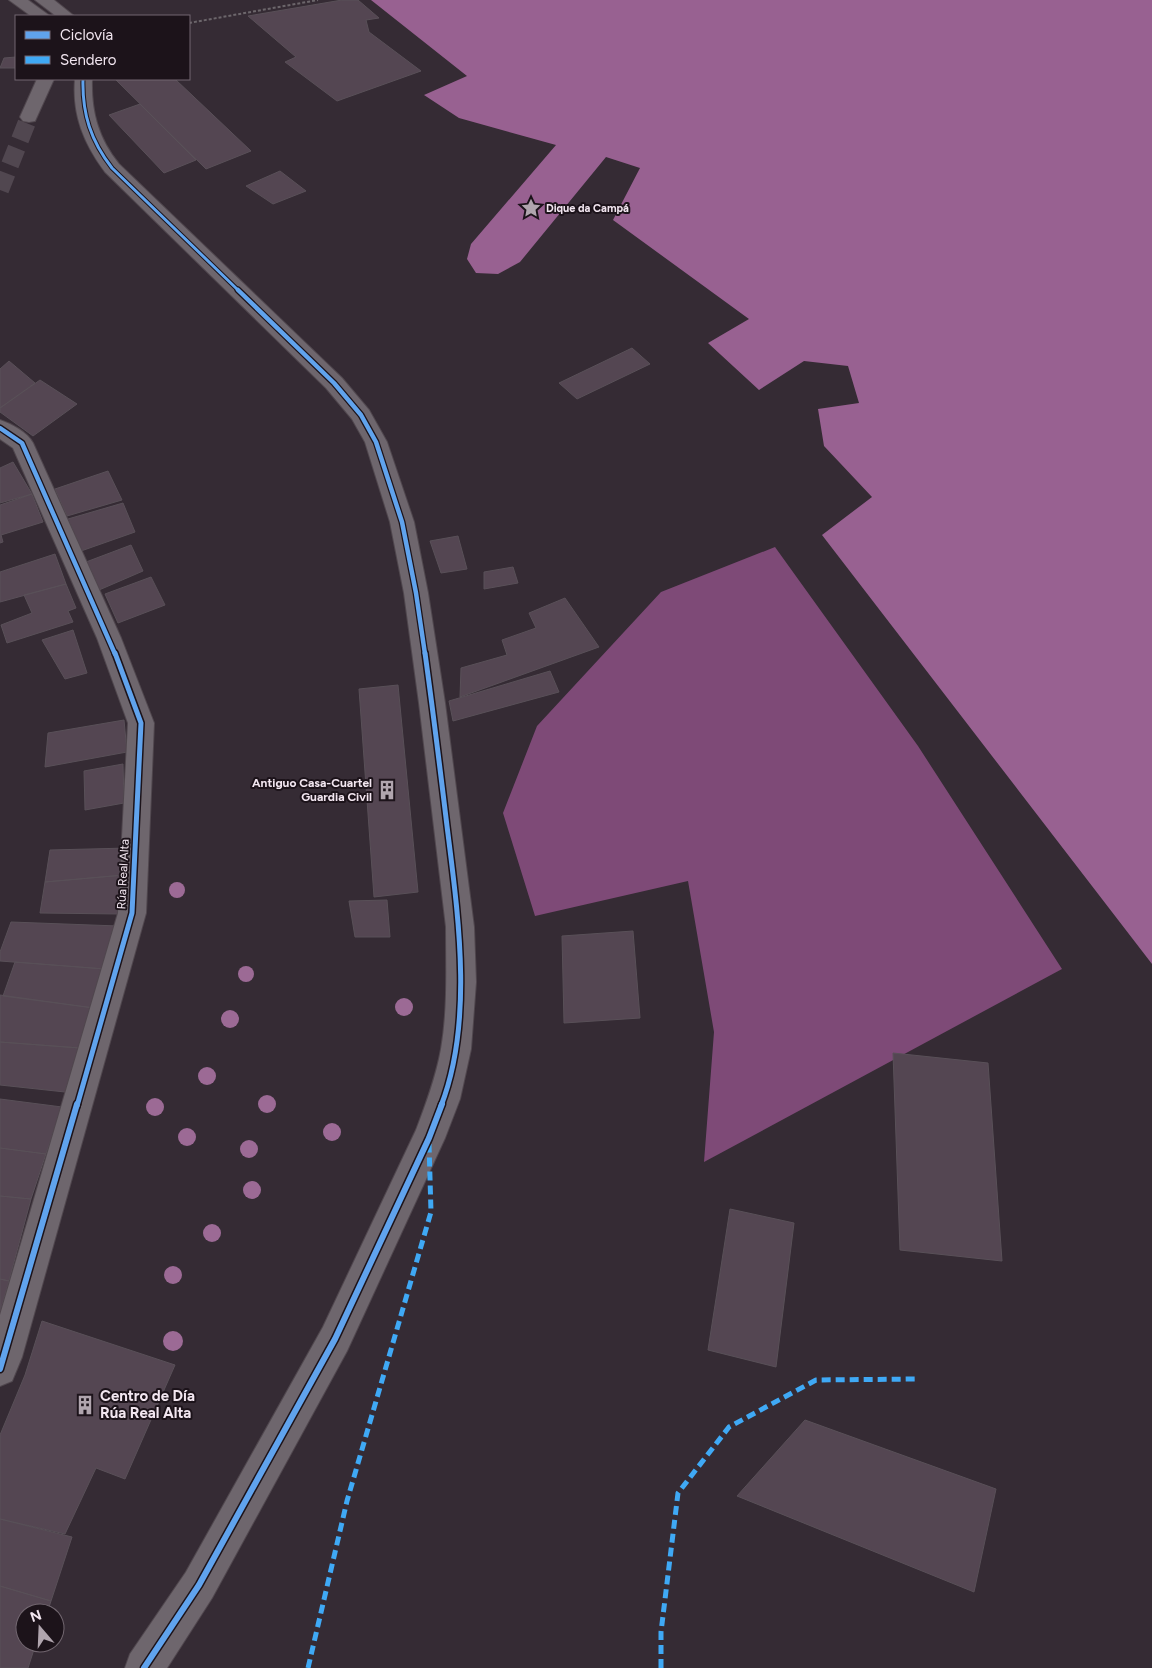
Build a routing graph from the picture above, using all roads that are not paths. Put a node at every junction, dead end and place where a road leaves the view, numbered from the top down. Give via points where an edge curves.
1 (17, 0) edge
2 (43, 0) edge
3 (0, 2) edge
4 (23, 15) edge
5 (40, 15) edge
6 (65, 15) edge
7 (83, 80) edge
8 (37, 87) edge
9 (29, 117) tunnel mouth
10 (0, 428) edge
11 (0, 1369) edge
12 (144, 1668) edge

1 - 5 street
2 - 6 street
3 - 4 street
7 - 12 street via 84,108 98,152 334,383 356,408 376,442 402,522 416,593 460,927 456,1049 444,1099 429,1138 335,1339 199,1585
8 - 9 street
10 - 11 street, Rúa Real Alta via 22,443 109,638 141,723 132,913

